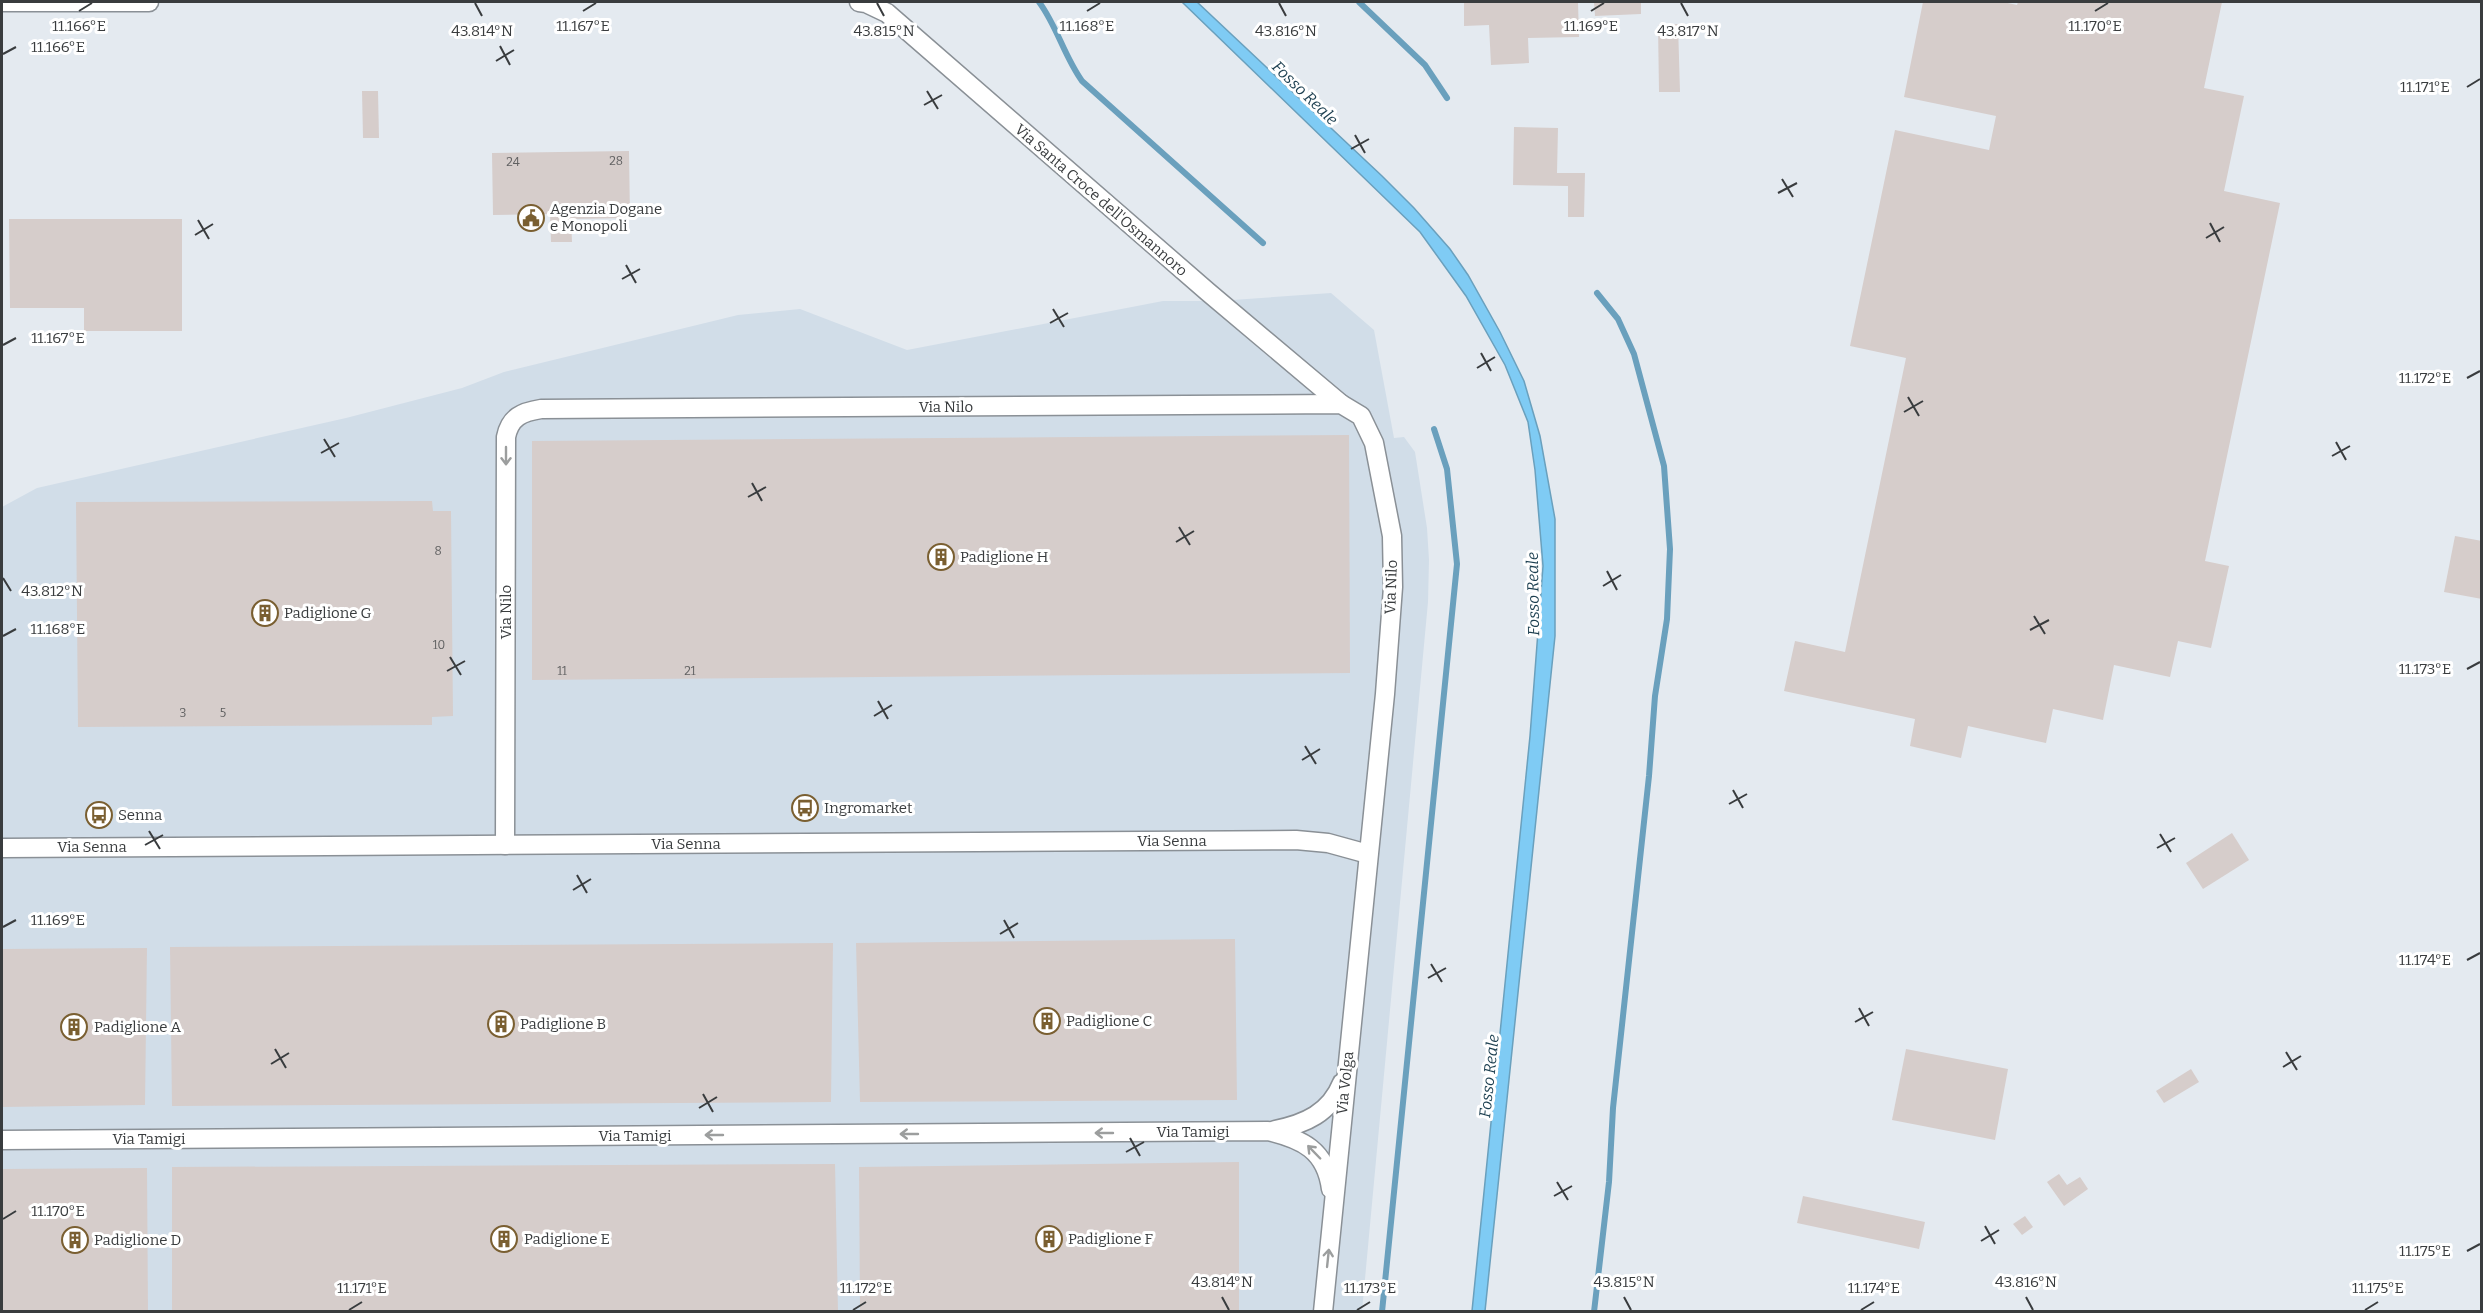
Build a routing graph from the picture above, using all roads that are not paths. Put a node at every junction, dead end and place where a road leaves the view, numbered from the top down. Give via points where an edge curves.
1 (2, 2) edge
2 (150, 2) edge
3 (858, 2) edge
4 (1341, 404) junction
5 (505, 845) junction
6 (2, 848) edge
7 (1368, 854) junction
8 (1346, 1073) junction
9 (1268, 1131) junction
10 (2, 1140) edge
11 (1333, 1205) junction
12 (1323, 1311) edge

1 - 2 street
3 - 4 street, Via Santa Croce dell'Osmannoro via 887,13
4 -> 5 street, Via Nilo via 531,411 513,418 506,437
4 - 7 street, Via Nilo via 1361,416 1370,431 1392,536 1393,587 1385,694
5 - 6 street, Via Senna
5 - 7 street, Via Senna via 1296,840 1328,843
7 - 8 street, Via Volga
8 - 9 street, Via Tamigi via 1323,1111 1293,1127
8 - 11 street, Via Volga
9 -> 10 street, Via Tamigi
11 -> 9 street, Via Tamigi via 1330,1180 1317,1154 1293,1137
12 -> 11 street, Via Volga

